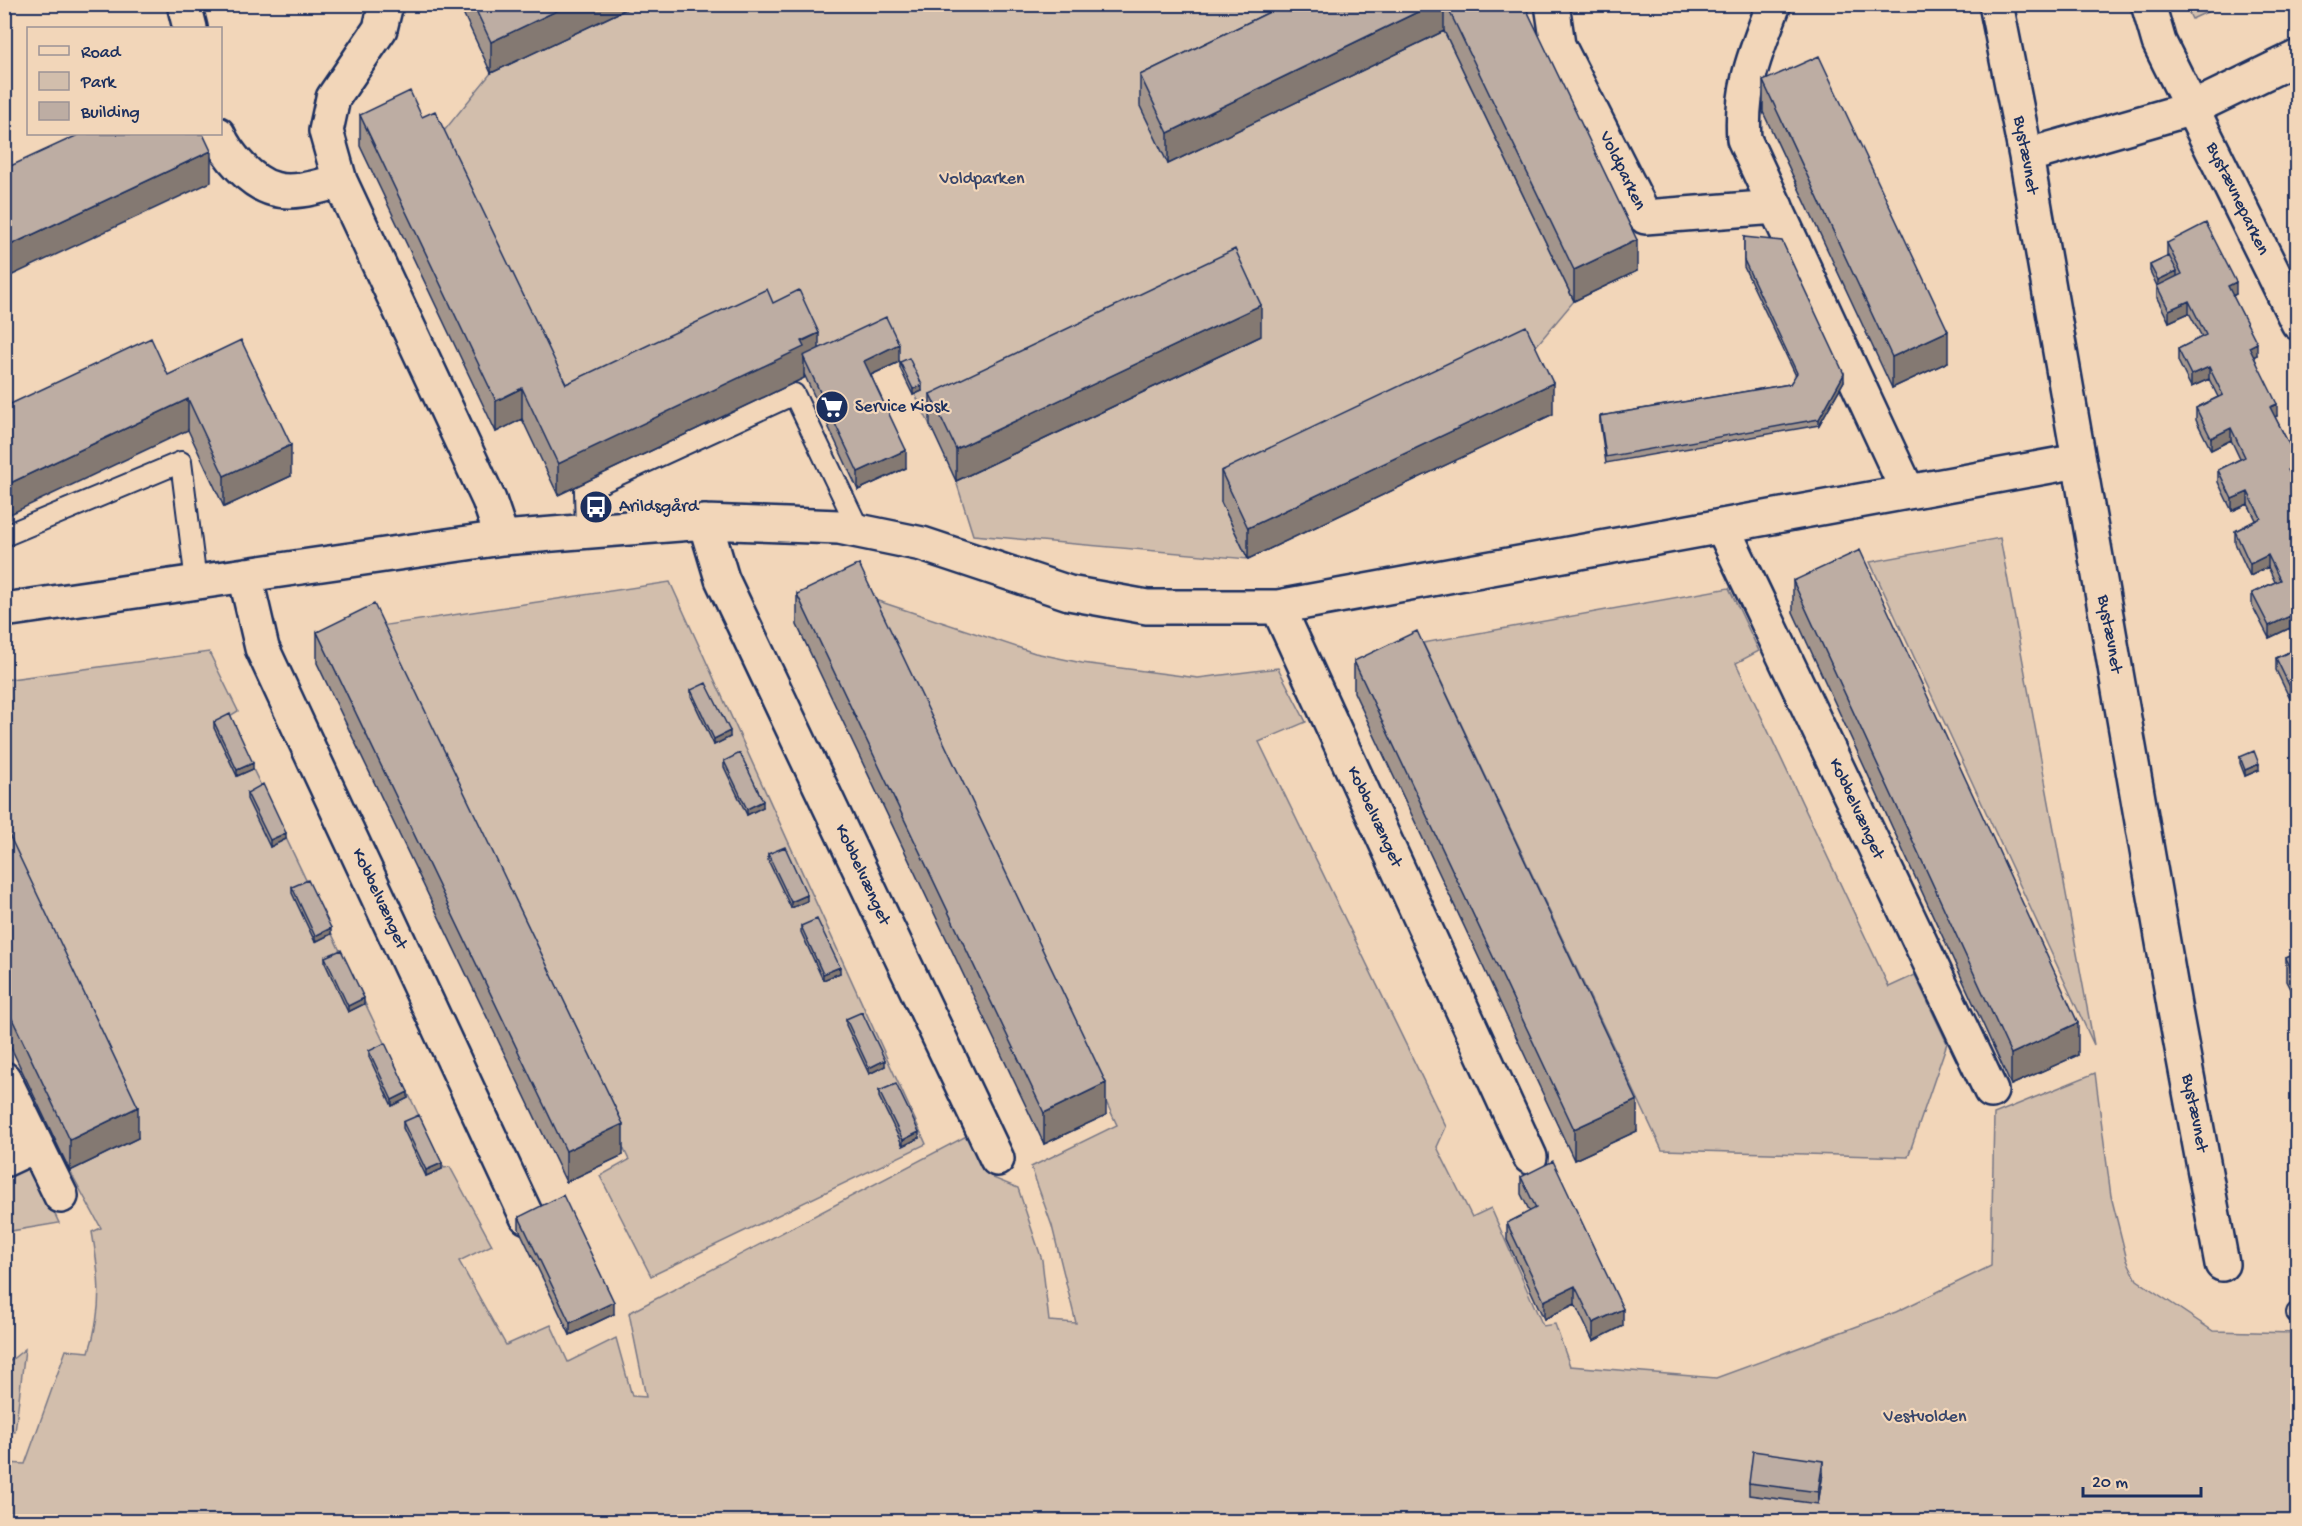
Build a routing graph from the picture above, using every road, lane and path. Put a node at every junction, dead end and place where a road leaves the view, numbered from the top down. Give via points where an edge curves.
1 (184, 4) edge
2 (386, 4) edge
3 (1552, 4) edge
4 (1774, 4) edge
5 (1996, 4) edge
6 (2148, 4) edge
7 (190, 27) edge
8 (2298, 57) edge
9 (2193, 108) junction
10 (218, 135) edge
11 (2026, 156) junction
12 (340, 181) junction
13 (1776, 207) junction
14 (2298, 323) edge
15 (2078, 461) junction
16 (1908, 492) junction
17 (705, 522) junction
18 (1722, 526) junction
19 (586, 531) junction
20 (860, 532) junction
21 (4, 536) edge
22 (502, 538) junction
23 (245, 575) junction
24 (196, 582) junction
25 (1278, 608) junction
26 (4, 610) edge
27 (4, 1079) edge
28 (1990, 1091) dead end
29 (36, 1145) junction
30 (1530, 1157) dead end
31 (997, 1158) dead end
32 (4, 1160) edge
33 (61, 1196) dead end
34 (527, 1217) edge
35 (2222, 1264) dead end

1 - 7 street
2 - 12 street via 380,29 333,98 326,131
3 - 13 street, Voldparken via 1558,45 1644,217
4 - 13 street via 1746,78 1742,112 1744,138
5 - 11 street, Bystævnet
6 - 9 street, Bystævneparken via 2159,42
8 - 9 street
9 - 11 street
9 - 14 street, Bystævneparken
10 - 12 street via 225,149 245,171 274,189 308,189
11 - 15 street, Bystævnet
12 - 22 street via 489,500
13 - 16 street
15 - 16 street
15 - 35 street, Bystævnet
16 - 18 street
17 - 19 street
17 - 20 street via 839,527
17 - 31 street, Kobbelvænget via 722,579
18 - 25 street
18 - 28 street, Kobbelvænget
19 - 20 lane via 585,490 794,394
19 - 22 street
20 - 25 street via 922,544 1069,593 1147,607
21 - 24 lane via 181,462
22 - 23 street
23 - 24 street
23 - 34 street, Kobbelvænget via 262,648
24 - 26 street
25 - 30 street, Kobbelvænget
27 - 29 street
29 - 32 street
29 - 33 street

